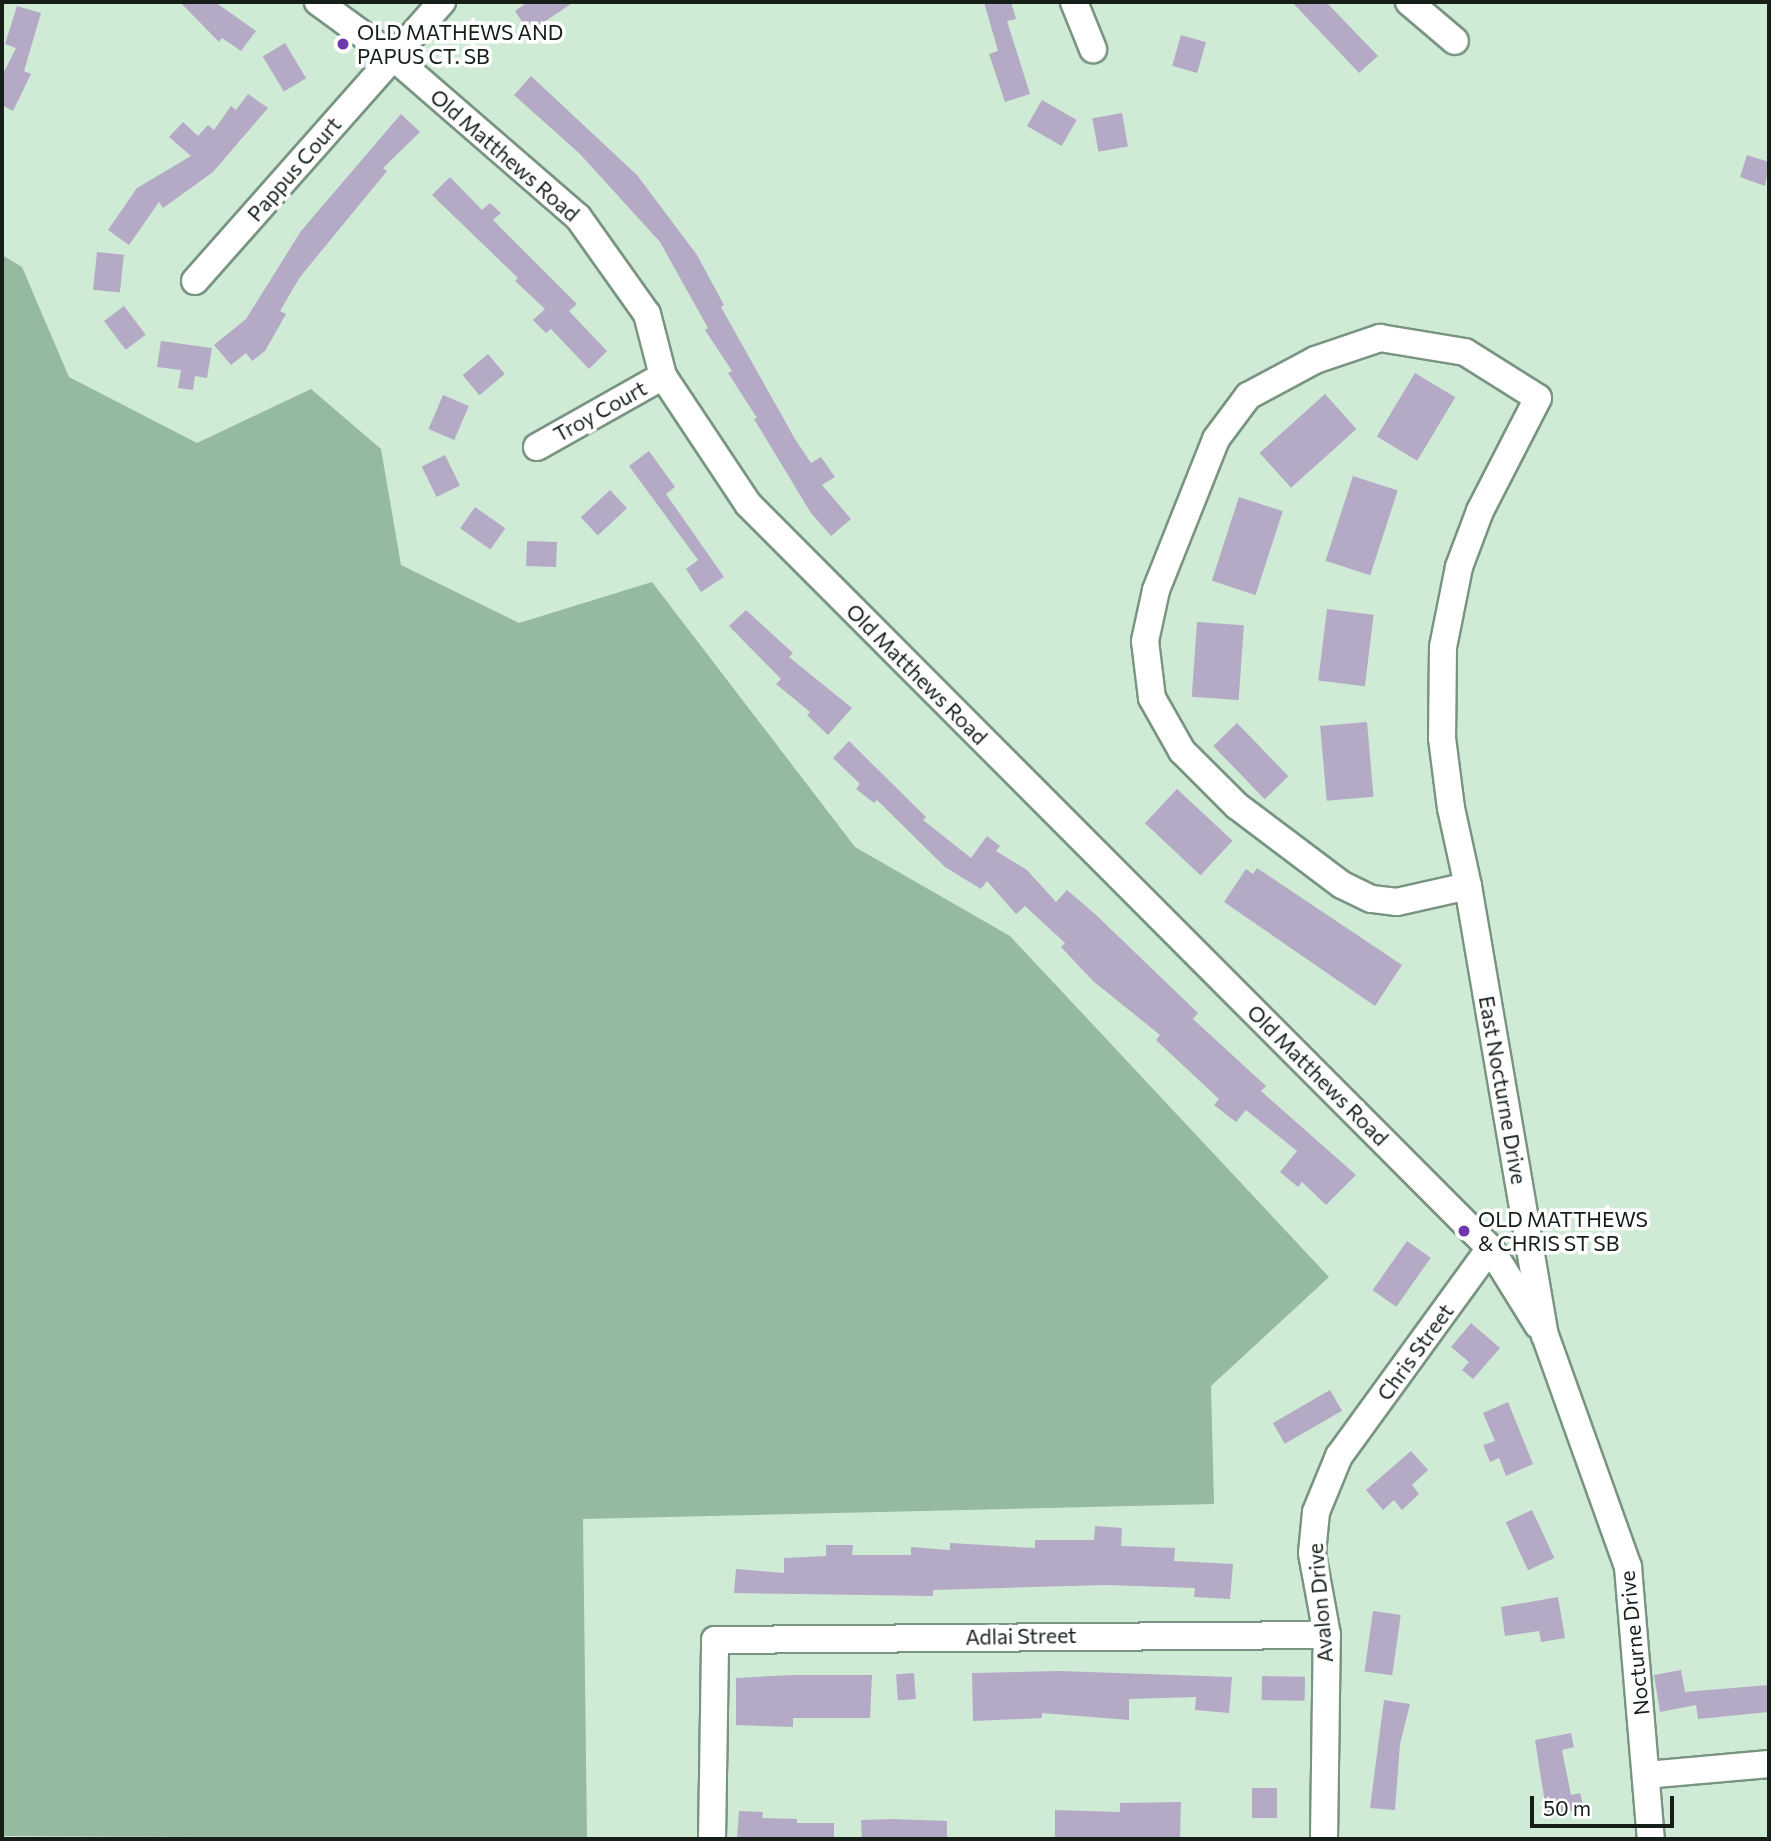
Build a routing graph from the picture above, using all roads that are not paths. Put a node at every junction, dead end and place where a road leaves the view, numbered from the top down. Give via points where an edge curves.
1 (318, 2) edge
2 (442, 2) edge
3 (1074, 2) edge
4 (1409, 2) edge
5 (1455, 41) dead end
6 (1093, 49) dead end
7 (392, 56) junction
8 (195, 281) dead end
9 (663, 376) junction
10 (537, 447) dead end
11 (1468, 886) junction
12 (1490, 1248) junction
13 (1545, 1335) junction
14 (1339, 1456) joint
15 (1327, 1635) junction
16 (1769, 1764) edge
17 (1646, 1775) junction
18 (712, 1839) edge
19 (1324, 1839) edge
20 (1651, 1839) edge

1 - 7 street, Old Matthews Road
2 - 7 street, Pappus Court
3 - 6 street
4 - 5 street
7 - 8 street, Pappus Court
7 - 9 street, Old Matthews Road via 579,217 648,314
9 - 10 street, Troy Court
9 - 12 street, Old Matthews Road via 748,504
11 - 11 street, East Nocturne Drive via 1442,738 1443,642 1459,567 1480,511 1538,398 1465,352 1380,338 1315,360 1248,396 1216,439 1156,590 1145,641 1152,698 1182,751 1237,806 1342,885 1371,899 1398,902
11 - 13 street, East Nocturne Drive
12 - 13 street, Old Matthews Road
12 - 14 street, Chris Street
13 - 17 street, Nocturne Drive via 1628,1567
14 - 15 street, Avalon Drive via 1321,1493 1312,1553
15 - 18 street, Adlai Street via 715,1640
15 - 19 street, Avalon Drive
16 - 17 street
17 - 20 street, Nocturne Drive

